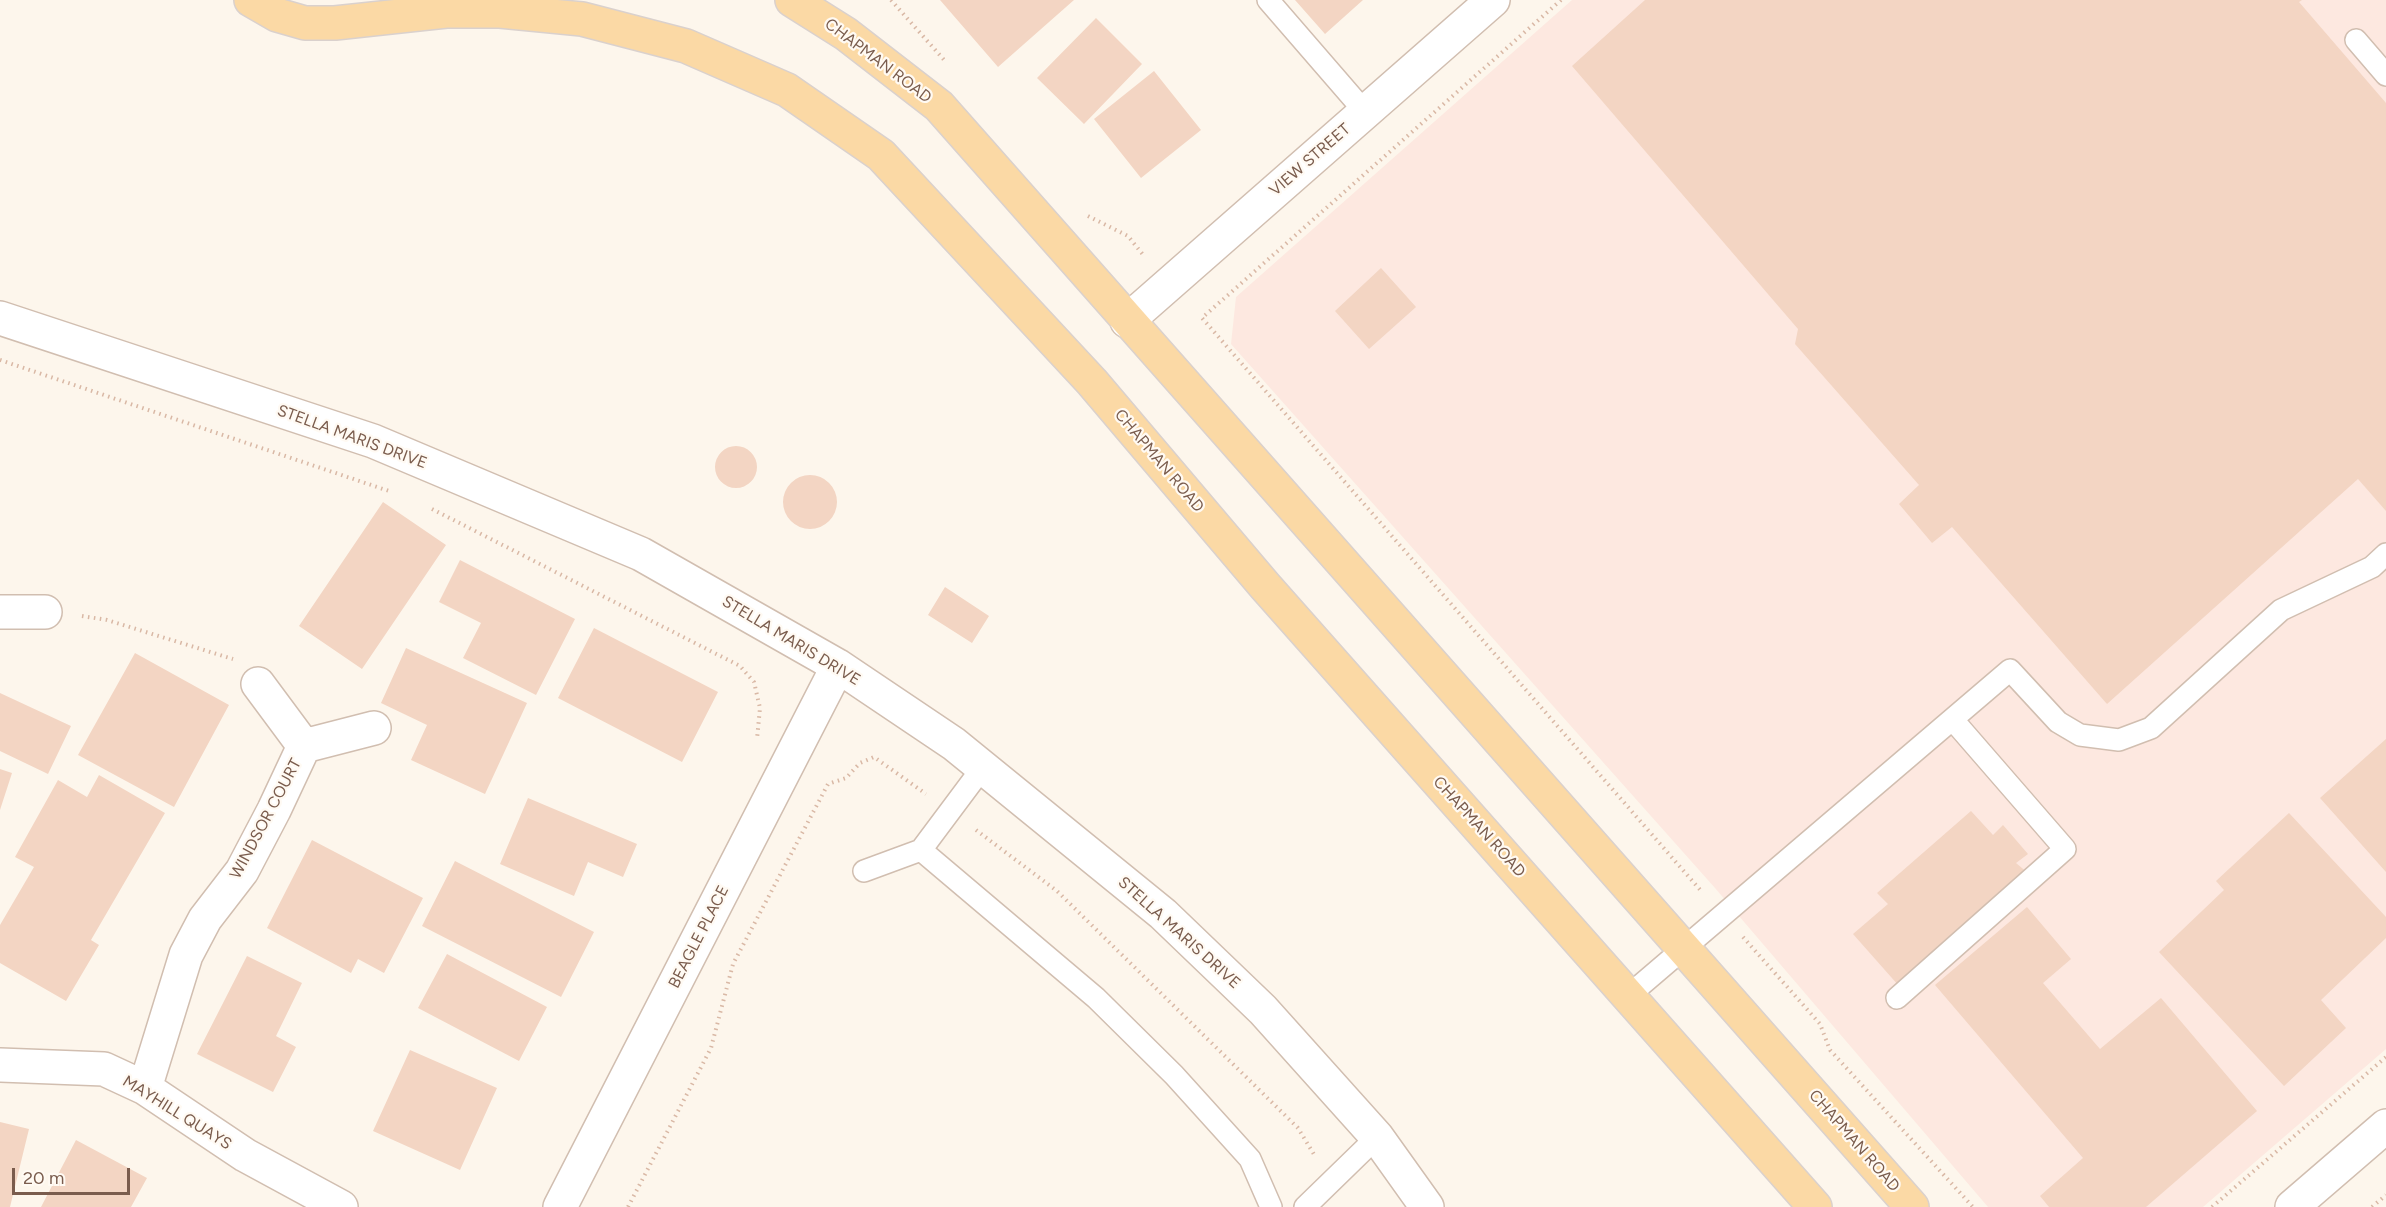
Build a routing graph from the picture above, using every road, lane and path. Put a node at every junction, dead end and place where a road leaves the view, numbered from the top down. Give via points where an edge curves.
1 (252, 0) edge
2 (389, 0) edge
3 (792, 0) edge
4 (1268, 0) edge
5 (1493, 0) edge
6 (1561, 0) edge
7 (335, 23) junction
8 (2356, 40) dead end
9 (2386, 75) edge
10 (1365, 112) junction
11 (0, 318) edge
12 (1127, 321) junction
13 (0, 360) edge
14 (400, 495) dead end
15 (422, 504) dead end
16 (2386, 554) edge
17 (0, 612) edge
18 (45, 612) joint
19 (838, 666) junction
20 (258, 684) joint
21 (1953, 720) junction
22 (374, 728) dead end
23 (304, 746) junction
24 (762, 747) dead end
25 (983, 767) junction
26 (926, 795) dead end
27 (975, 829) dead end
28 (921, 850) junction
29 (864, 871) dead end
30 (1706, 896) dead end
31 (1742, 936) dead end
32 (1684, 948) junction
33 (1628, 996) junction
34 (1897, 998) dead end
35 (2386, 1057) edge
36 (0, 1065) edge
37 (145, 1088) junction
38 (2386, 1126) edge
39 (1377, 1137) junction
40 (1315, 1156) dead end
41 (2386, 1195) edge
42 (341, 1207) edge
43 (560, 1207) edge
44 (628, 1207) edge
45 (1271, 1207) edge
46 (1305, 1207) edge
47 (1428, 1207) edge
48 (1815, 1207) edge
49 (1912, 1207) edge
50 (1973, 1207) edge
51 (2212, 1207) edge
52 (2292, 1207) edge
53 (2372, 1207) edge

1 - 7 main road, CHAPMAN ROAD via 277,15 305,23
2 - 7 main road, CHAPMAN ROAD via 364,15
3 - 12 main road, CHAPMAN ROAD via 846,34 939,106
4 - 10 lane
5 - 10 street, VIEW STREET
6 - 30 path via 1202,318
7 - 33 main road, CHAPMAN ROAD via 446,11 500,11 582,19 686,46 787,90 881,155 1092,382 1265,586
8 - 9 lane
10 - 12 street, VIEW STREET
11 - 19 street, STELLA MARIS DRIVE via 373,441 642,554
12 - 32 main road, CHAPMAN ROAD
13 - 14 path
15 - 24 path via 740,666 754,682 760,708 757,739
16 - 21 lane via 2372,567 2281,610 2151,728 2119,740 2080,735 2058,723 2010,670
17 - 18 street
18 - 20 path via 107,620 234,659
19 - 25 street, STELLA MARIS DRIVE
19 - 43 street, BEAGLE PLACE
20 - 23 street, WINDSOR COURT
21 - 32 lane
21 - 34 lane via 2065,849
22 - 23 street, WINDSOR COURT
23 - 37 street, WINDSOR COURT via 242,871 205,919 186,955
25 - 28 lane
25 - 39 street, STELLA MARIS DRIVE via 1162,914 1263,1010
26 - 44 path via 874,758 860,762 846,778 828,784 733,964 711,1048
27 - 40 path via 1057,891 1298,1128
28 - 29 lane
28 - 45 lane via 1096,998 1174,1075 1250,1159
31 - 50 path via 1820,1024 1830,1050
32 - 33 lane
32 - 49 main road, CHAPMAN ROAD
33 - 48 main road, CHAPMAN ROAD
35 - 51 path
36 - 37 street, MAYHILL QUAYS via 104,1069
37 - 42 street, MAYHILL QUAYS via 245,1155
38 - 52 street
39 - 46 lane
39 - 47 street, STELLA MARIS DRIVE
41 - 53 path

